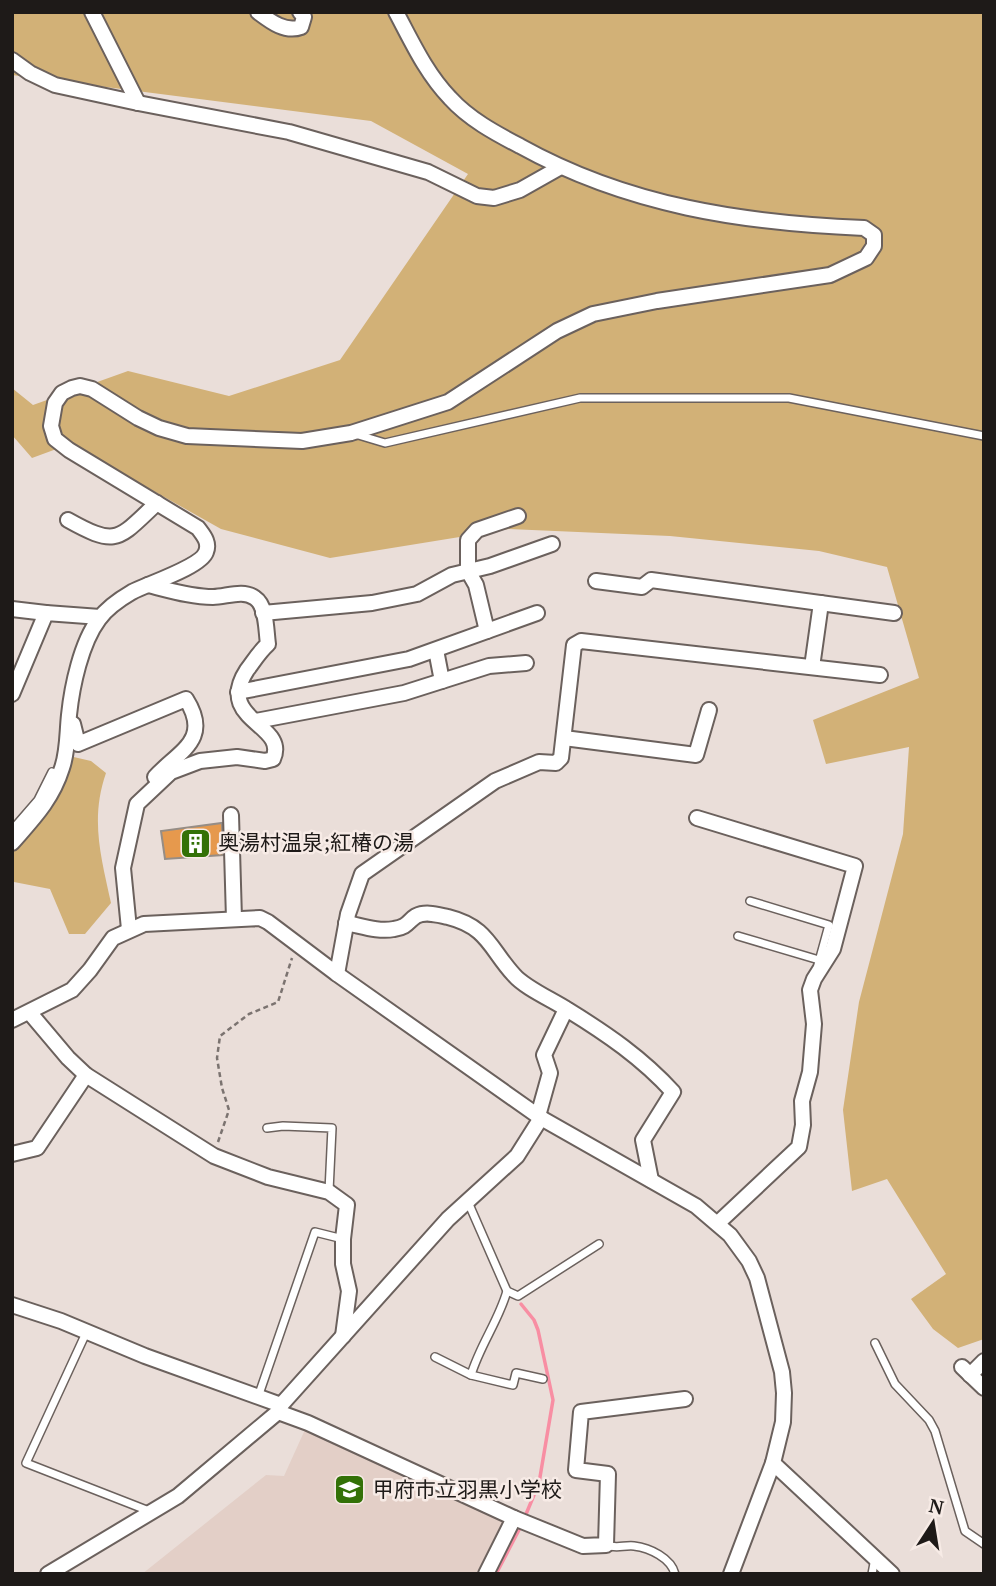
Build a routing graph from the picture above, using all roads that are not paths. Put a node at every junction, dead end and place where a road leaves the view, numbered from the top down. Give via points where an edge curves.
1 (92, 12) edge
2 (258, 12) edge
3 (300, 12) edge
4 (396, 12) edge
5 (12, 61) edge
6 (138, 103) junction
7 (559, 168) junction
8 (351, 433) junction
9 (984, 436) edge
10 (157, 503) junction
11 (518, 516) dead end
12 (68, 520) dead end
13 (552, 544) dead end
14 (468, 571) junction
15 (596, 581) dead end
16 (148, 585) junction
17 (821, 603) junction
18 (12, 609) edge
19 (46, 613) junction
20 (263, 613) junction
21 (537, 613) dead end
22 (894, 613) dead end
23 (100, 617) junction
24 (487, 631) junction
25 (436, 650) junction
26 (526, 663) dead end
27 (812, 667) junction
28 (880, 675) dead end
29 (442, 681) junction
30 (238, 692) junction
31 (12, 694) edge
32 (709, 710) dead end
33 (69, 714) junction
34 (256, 721) junction
35 (564, 738) junction
36 (51, 772) dead end
37 (137, 804) junction
38 (231, 815) dead end
39 (697, 818) dead end
40 (12, 831) edge
41 (12, 843) edge
42 (750, 901) dead end
43 (234, 919) junction
44 (346, 923) junction
45 (129, 929) junction
46 (738, 936) dead end
47 (819, 960) junction
48 (337, 974) junction
49 (814, 979) junction
50 (566, 1009) junction
51 (30, 1013) junction
52 (12, 1020) edge
53 (86, 1074) junction
54 (539, 1117) junction
55 (267, 1128) dead end
56 (12, 1154) edge
57 (650, 1180) junction
58 (329, 1192) junction
59 (467, 1201) junction
60 (718, 1223) junction
61 (343, 1239) junction
62 (599, 1244) dead end
63 (507, 1291) junction
64 (12, 1305) edge
65 (86, 1333) junction
66 (343, 1336) junction
67 (875, 1343) dead end
68 (435, 1357) dead end
69 (984, 1361) edge
70 (471, 1375) junction
71 (543, 1379) dead end
72 (984, 1388) edge
73 (258, 1397) junction
74 (685, 1399) dead end
75 (279, 1408) junction
76 (773, 1463) junction
77 (151, 1512) junction
78 (514, 1518) junction
79 (984, 1544) edge
80 (606, 1545) junction
81 (875, 1558) junction
82 (68, 1569) edge
83 (48, 1574) edge
84 (486, 1574) edge
85 (675, 1574) edge
86 (731, 1574) edge
87 (872, 1574) edge
88 (892, 1574) edge

1 - 6 street
2 - 3 street via 294,30 301,27 304,17
4 - 7 street via 423,62 451,100 484,126
5 - 6 street via 55,85
6 - 7 street via 328,142 428,172 477,196 494,198 520,190
7 - 8 street via 629,194 713,214 864,228 874,235 874,246 866,258 830,275 593,314 557,331 448,402
8 - 9 lane via 385,443 580,398 789,398
8 - 10 street via 302,441 187,436 138,418 92,389 80,387 62,393 52,413 55,439
10 - 12 street via 114,537 94,535
10 - 16 street via 198,528 207,540 206,552 201,559
11 - 14 street via 477,530 468,540
13 - 14 street
14 - 20 street via 417,594
14 - 24 street
15 - 17 street via 642,587 651,580
16 - 20 street via 213,597 245,593 255,597
16 - 23 street
17 - 22 street
17 - 27 street
18 - 19 street
19 - 23 street
19 - 31 street
20 - 30 street via 268,644 255,658
21 - 24 street
23 - 33 street via 84,646
24 - 25 street
25 - 29 street
25 - 30 street
26 - 29 street via 489,666
27 - 28 street
27 - 35 street via 581,641 574,645
29 - 34 street via 404,693
30 - 34 street via 242,709
32 - 35 street via 696,755
33 - 37 street via 78,744 186,699 194,719 190,746 141,792
33 - 41 street via 63,766 50,799
34 - 37 street via 274,745 273,760 200,761 171,772
35 - 44 street via 556,762 539,762 495,781 362,874
36 - 40 lane via 38,800
37 - 45 street via 122,868
38 - 43 street
39 - 49 street via 855,866 833,949
42 - 47 lane via 829,925
43 - 45 street via 144,924
43 - 48 street via 260,918
44 - 48 street
44 - 50 street via 394,929 431,913 474,926 515,977
45 - 51 street via 113,938 72,990
46 - 47 lane
47 - 49 lane
48 - 54 street
49 - 60 street via 810,990 814,1024 810,1072 802,1101 799,1147
50 - 54 street via 544,1055 550,1073
50 - 57 street via 614,1038 673,1092 642,1140
51 - 52 street
51 - 53 street
53 - 56 street via 37,1148
53 - 58 street via 214,1156 268,1177
54 - 57 street
54 - 59 street via 517,1156
55 - 58 lane via 332,1128
57 - 60 street
58 - 61 street via 347,1205
59 - 63 lane
59 - 66 street
60 - 76 street via 757,1278 782,1372 783,1422
61 - 66 street via 349,1291
61 - 73 lane via 315,1232
62 - 63 lane via 517,1296
63 - 70 lane
64 - 65 street
65 - 73 street
65 - 77 lane via 26,1463
66 - 75 street
67 - 79 lane via 895,1384 936,1431 965,1531
68 - 70 lane
69 - 72 street via 966,1371
70 - 71 lane via 513,1385 516,1373
73 - 75 street
74 - 80 street via 581,1412 576,1471 608,1474
75 - 77 street via 178,1496
75 - 78 street
76 - 81 street
76 - 86 street
77 - 82 street
78 - 80 street via 583,1546
78 - 84 street
80 - 85 lane via 643,1548 668,1561
81 - 87 lane
81 - 88 street
82 - 83 street

